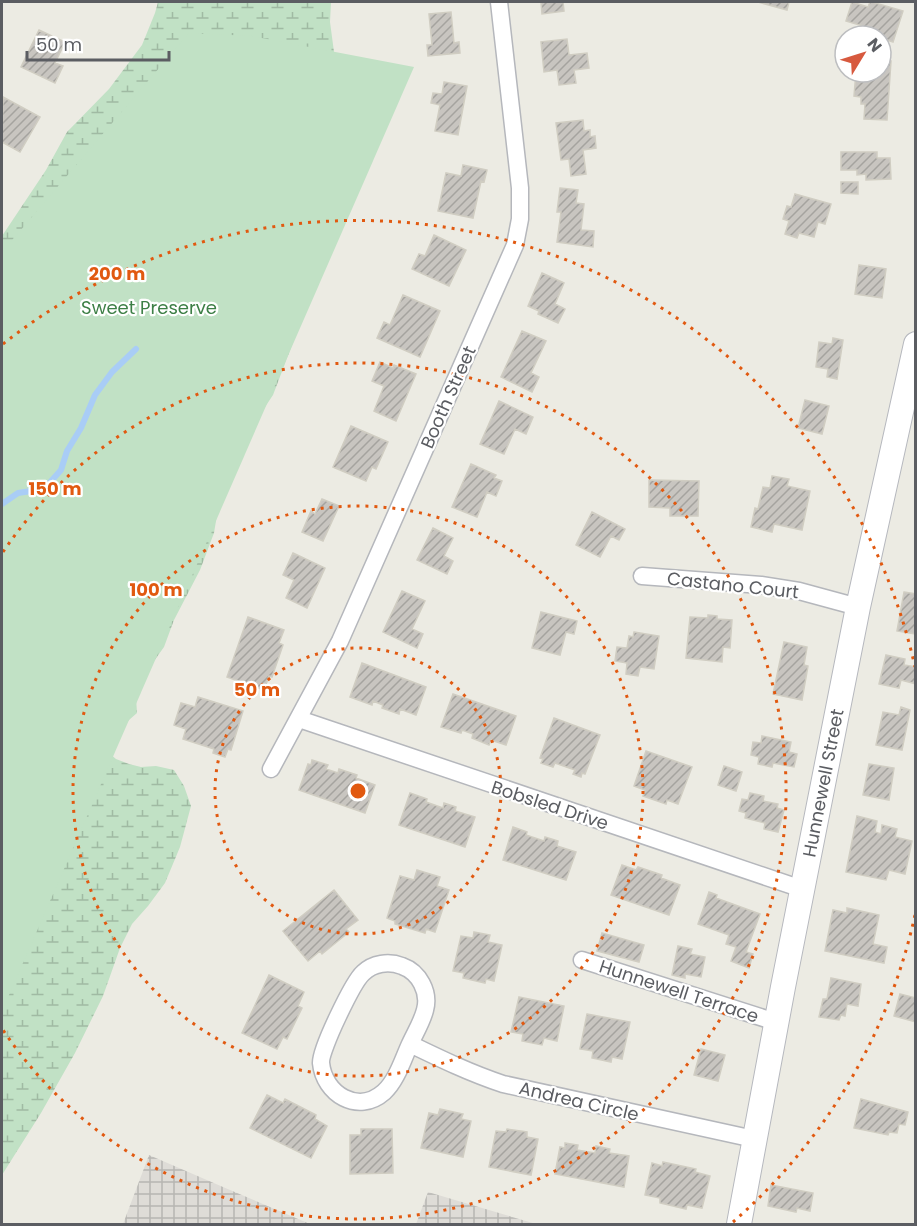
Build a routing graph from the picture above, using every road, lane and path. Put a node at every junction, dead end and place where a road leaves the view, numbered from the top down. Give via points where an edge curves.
1 (499, 2) edge
2 (915, 344) edge
3 (911, 390) edge
4 (642, 576) dead end
5 (858, 607) junction
6 (299, 719) junction
7 (271, 769) dead end
8 (802, 889) junction
9 (582, 960) dead end
10 (776, 1022) junction
11 (410, 1044) junction
12 (754, 1140) junction
13 (739, 1224) edge

1 - 6 street, Booth Street via 520,188 515,245 345,630
2 - 3 main road, Hunnewell Street
3 - 5 main road, Hunnewell Street
4 - 5 street, Castano Court via 761,585
5 - 8 main road, Hunnewell Street
6 - 7 street, Booth Street
6 - 8 street, Bobsled Drive
8 - 10 main road, Hunnewell Street
9 - 10 street, Hunnewell Terrace
10 - 12 main road, Hunnewell Street
11 - 11 street via 425,1011 423,987 405,967 393,963 376,965 356,982 325,1046 321,1060 324,1078 334,1092 346,1099 373,1099 391,1084
11 - 12 street, Andrea Circle via 502,1084
12 - 13 main road, Hunnewell Street

